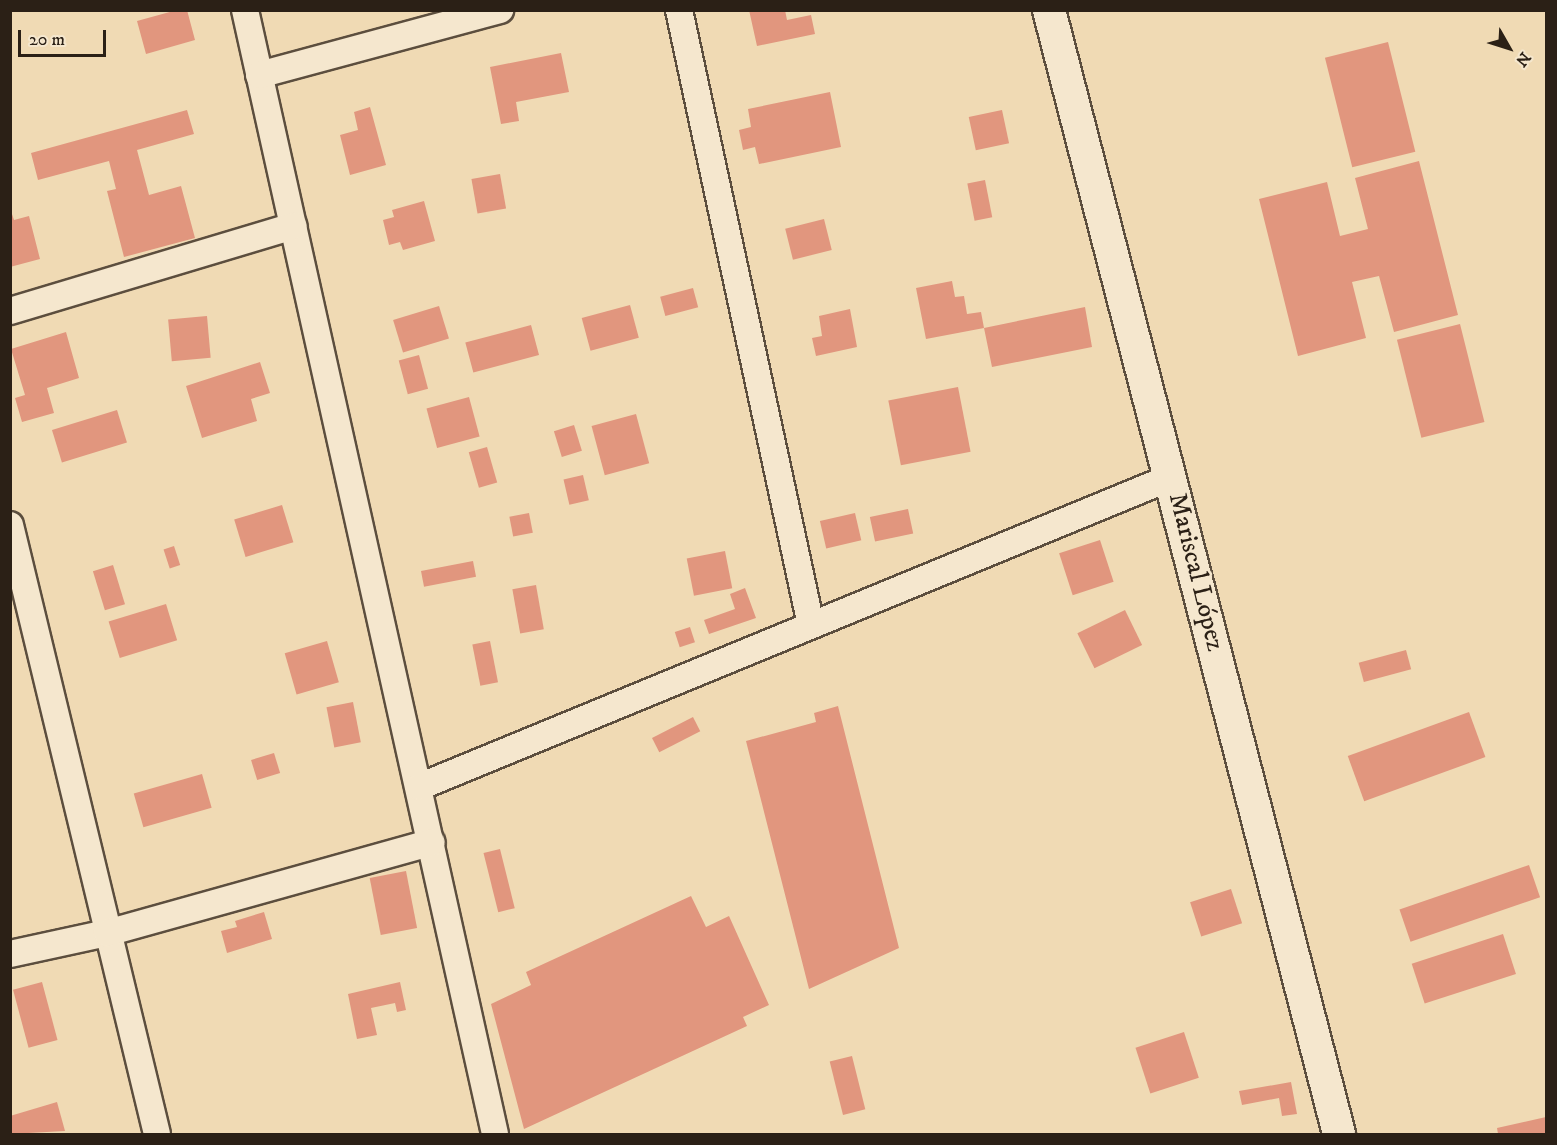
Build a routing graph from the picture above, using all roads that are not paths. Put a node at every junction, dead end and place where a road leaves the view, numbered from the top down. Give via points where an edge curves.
1 (245, 10) edge
2 (500, 10) edge
3 (679, 10) edge
4 (1048, 10) edge
5 (259, 75) junction
6 (294, 226) junction
7 (10, 311) edge
8 (1172, 477) junction
9 (10, 525) edge
10 (811, 625) junction
11 (419, 787) junction
12 (432, 842) junction
13 (107, 933) junction
14 (10, 954) edge
15 (158, 1134) edge
16 (495, 1134) edge
17 (1339, 1134) edge

1 - 5 street
2 - 5 street
3 - 10 street
4 - 8 street, Mariscal López
5 - 6 street
6 - 7 street
6 - 11 street
8 - 10 street
8 - 17 street, Mariscal López
9 - 13 street
10 - 11 street
11 - 12 street
12 - 13 street
12 - 16 street
13 - 14 street
13 - 15 street

